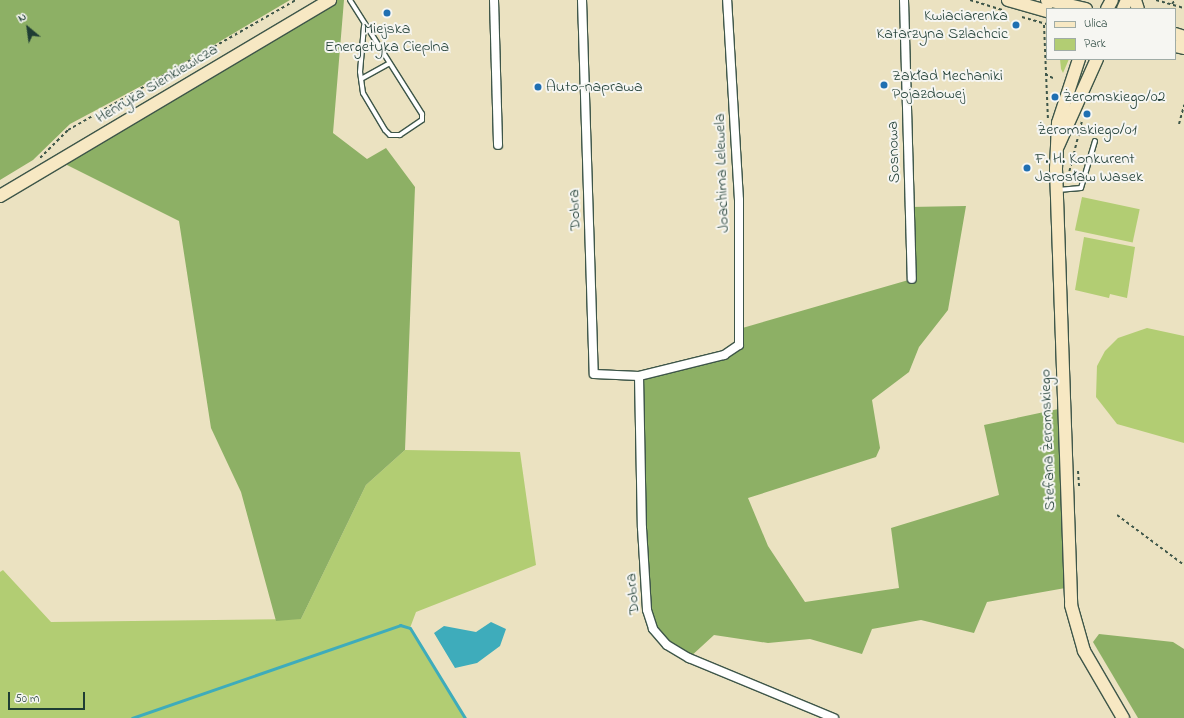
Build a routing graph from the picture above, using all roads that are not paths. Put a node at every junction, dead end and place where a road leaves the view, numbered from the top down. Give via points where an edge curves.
1 (330, 0) edge
2 (350, 0) edge
3 (494, 0) edge
4 (582, 0) edge
5 (727, 0) edge
6 (904, 0) edge
7 (1008, 0) edge
8 (1047, 0) edge
9 (1082, 8) edge
10 (1046, 11) edge
11 (364, 26) junction
12 (1078, 60) edge
13 (1097, 60) edge
14 (388, 64) junction
15 (361, 79) junction
16 (1095, 141) dead end
17 (498, 146) dead end
18 (1056, 149) junction
19 (1061, 190) junction
20 (0, 196) edge
21 (912, 279) dead end
22 (739, 345) joint
23 (639, 376) junction
24 (834, 718) edge
25 (1123, 718) edge

1 - 20 street, Henryka Sienkiewicza
2 - 11 lane
3 - 17 street
4 - 23 street, Dobra via 594,374
5 - 22 street, Joachima Lelewela via 739,200
6 - 21 street, Sosnowa
7 - 10 street
8 - 9 street
11 - 14 lane
11 - 15 lane
12 - 18 street, Stefana Żeromskiego via 1058,124
13 - 18 street, Stefana Żeromskiego
14 - 15 lane
14 - 15 lane via 422,114 422,120 400,135 390,135 385,130 363,93
16 - 19 lane via 1081,188
18 - 19 street, Stefana Żeromskiego
19 - 25 street, Stefana Żeromskiego via 1071,605 1084,651
22 - 23 street, Dobra via 724,355
23 - 24 street, Dobra via 642,528 647,610 653,629 667,645 689,658

